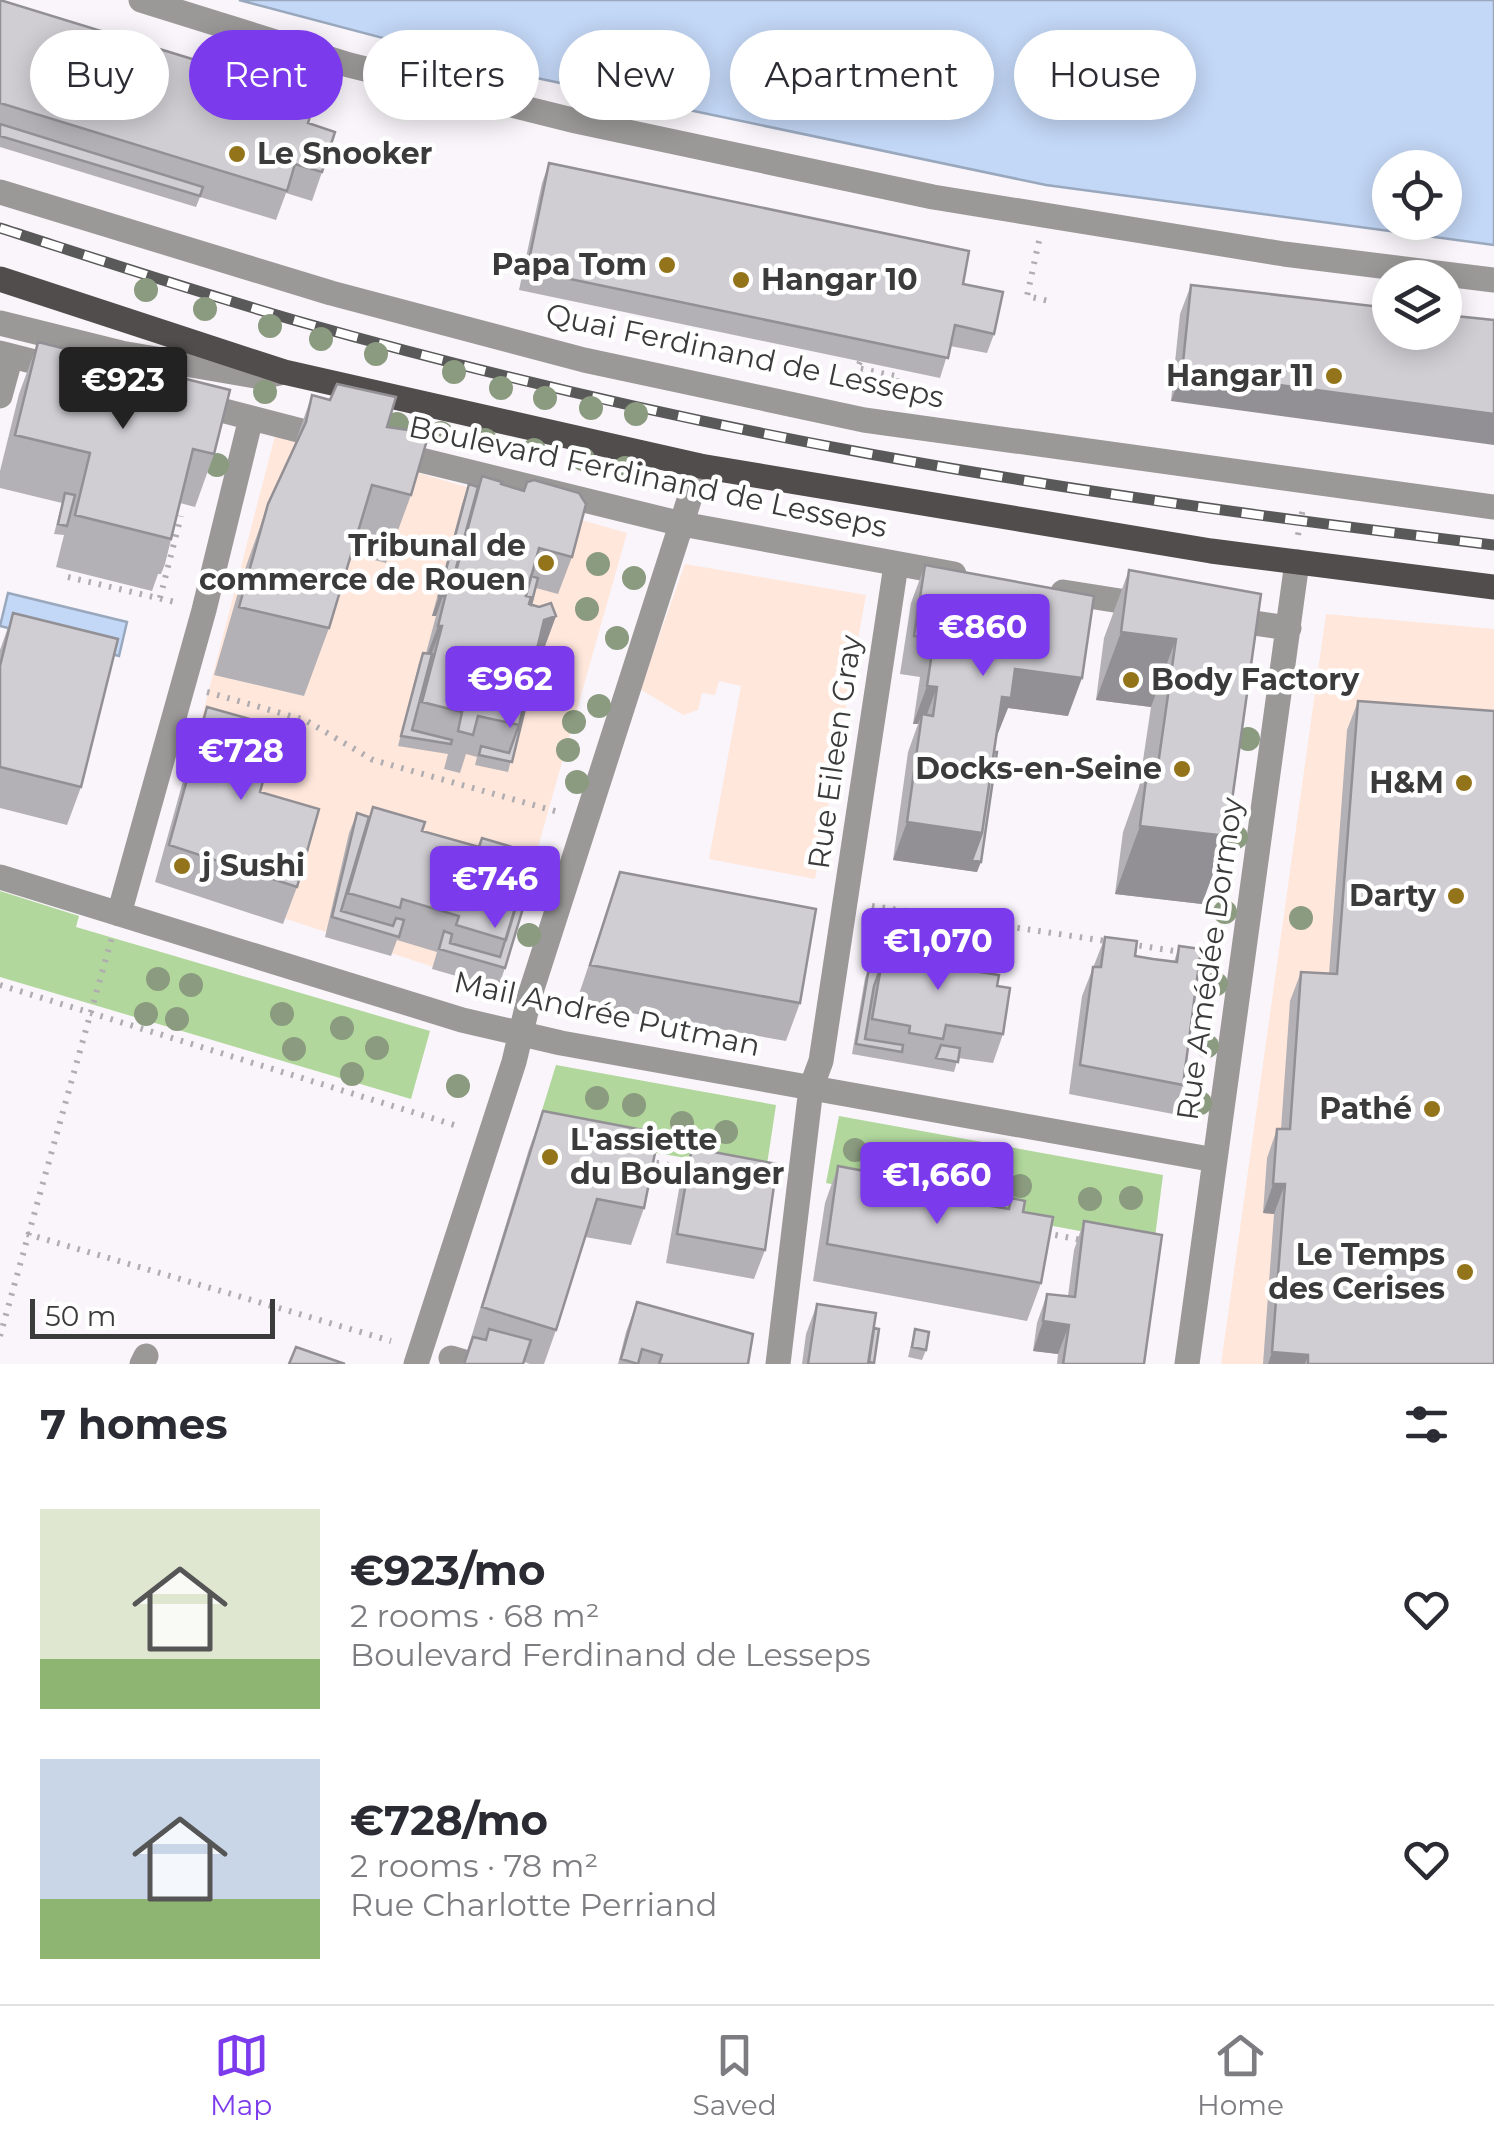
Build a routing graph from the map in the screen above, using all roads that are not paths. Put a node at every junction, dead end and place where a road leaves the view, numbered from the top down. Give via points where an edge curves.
1 (141, 0) edge
2 (0, 192) edge
3 (0, 279) edge
4 (1494, 280) edge
5 (0, 323) edge
6 (6, 355) edge
7 (284, 372) junction
8 (85, 375) edge
9 (0, 396) edge
10 (177, 399) edge
11 (251, 418) junction
12 (700, 466) junction
13 (1494, 507) edge
14 (682, 524) junction
15 (1297, 562) junction
16 (896, 565) junction
17 (970, 576) edge
18 (1494, 587) edge
19 (1044, 588) edge
20 (1173, 609) edge
21 (1211, 616) edge
22 (1289, 628) junction
23 (0, 877) edge
24 (117, 920) junction
25 (521, 1034) junction
26 (811, 1088) junction
27 (1215, 1160) junction
28 (416, 1364) edge
29 (778, 1364) edge
30 (1187, 1364) edge

1 - 4 street via 349,65 576,122 1044,218
2 - 13 street, Quai Ferdinand de Lesseps via 290,282 584,360 889,423
3 - 7 main road, Boulevard Ferdinand de Lesseps
5 - 7 street, Boulevard Ferdinand de Lesseps via 173,362 261,377
6 - 8 street
6 - 9 street
7 - 12 main road, Boulevard Ferdinand de Lesseps
10 - 11 street, Boulevard Ferdinand de Lesseps
11 - 14 street, Boulevard Ferdinand de Lesseps
11 - 24 street
12 - 14 street
12 - 15 main road, Boulevard Ferdinand de Lesseps
14 - 16 street, Boulevard Ferdinand de Lesseps
14 - 25 street
15 - 18 main road, Boulevard Ferdinand de Lesseps
15 - 22 street, Rue Amédée Dormoy
16 - 17 street, Boulevard Ferdinand de Lesseps
16 - 26 street, Rue Eileen Gray via 821,1061
19 - 20 street
21 - 22 street
22 - 27 street, Rue Amédée Dormoy
23 - 24 street, Mail Andrée Putman
24 - 25 street, Mail Andrée Putman
25 - 26 street, Mail Andrée Putman
25 - 28 street
26 - 27 street, Mail Andrée Putman
26 - 29 street, Rue Eileen Gray
27 - 30 street, Rue Amédée Dormoy

